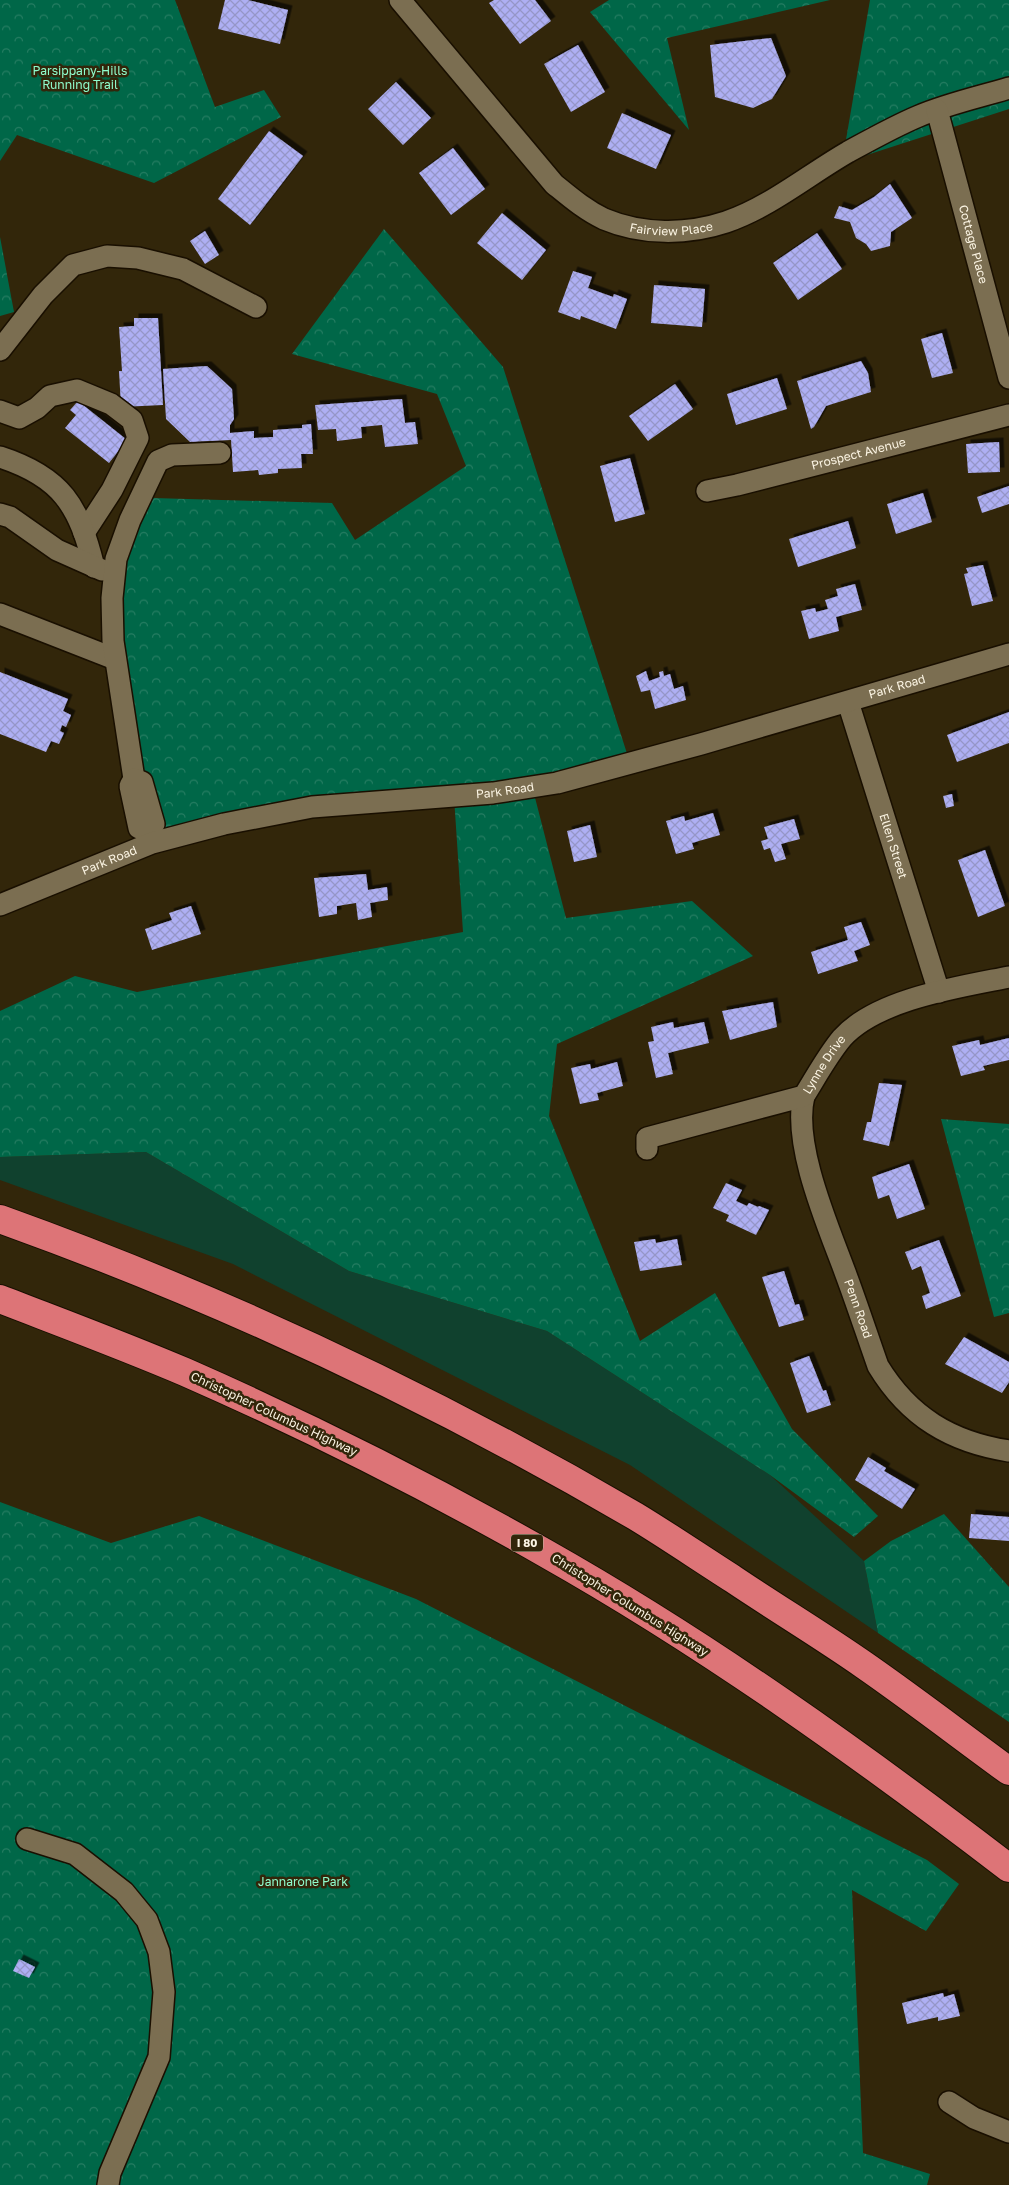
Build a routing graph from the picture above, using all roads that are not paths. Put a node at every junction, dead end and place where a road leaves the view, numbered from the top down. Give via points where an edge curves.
1 (400, 0) edge
2 (1009, 88) edge
3 (937, 110) junction
4 (256, 307) dead end
5 (0, 350) edge
6 (1009, 378) edge
7 (0, 411) edge
8 (1009, 415) edge
9 (220, 453) dead end
10 (0, 457) edge
11 (707, 491) dead end
12 (0, 514) edge
13 (84, 533) junction
14 (94, 567) junction
15 (114, 576) junction
16 (0, 614) edge
17 (1009, 654) edge
18 (115, 659) junction
19 (848, 702) junction
20 (150, 837) junction
21 (0, 905) edge
22 (1009, 977) edge
23 (938, 992) junction
24 (804, 1096) junction
25 (647, 1149) dead end
26 (0, 1219) edge
27 (0, 1299) edge
28 (1009, 1451) edge
29 (1009, 1771) edge
30 (27, 1839) dead end
31 (1009, 1868) edge
32 (950, 2102) dead end
33 (1009, 2132) edge
34 (108, 2185) edge

1 - 3 street, Fairview Place via 554,184 603,218 630,227 669,231 727,222 769,201 847,153
2 - 3 street, Fairview Place
3 - 6 street, Cottage Place
4 - 5 street via 183,269 138,258 107,256 73,265 43,294
7 - 13 street via 19,418 50,396 77,390 111,404 132,420 138,438 112,490
8 - 11 street, Prospect Avenue
9 - 15 street via 172,455 158,460 130,520 116,559
10 - 13 street via 22,464 56,486 76,512
12 - 14 street via 10,517 57,550
13 - 14 street
14 - 15 street
15 - 18 street via 112,641
16 - 18 street
17 - 19 street, Park Road
18 - 20 street via 134,779 142,782 154,824
19 - 20 street, Park Road via 557,782 493,793 312,808
19 - 23 street, Ellen Street
20 - 21 street, Park Road
22 - 23 street, Lynne Drive
23 - 24 street, Lynne Drive via 879,1011 858,1024 828,1056
24 - 25 street, Lynne Drive via 647,1138
24 - 28 street, Penn Road via 801,1111 815,1190 878,1366 906,1404 930,1421 972,1444
26 - 29 highway via 216,1303 330,1355 544,1464 638,1518 864,1665
27 - 31 highway, Christopher Columbus Highway / I 80 via 186,1373 314,1432 546,1553 664,1624 811,1721
30 - 34 street via 75,1854 124,1892 147,1920 158,1952 164,1992 159,2056 110,2173
32 - 33 street via 974,2118

